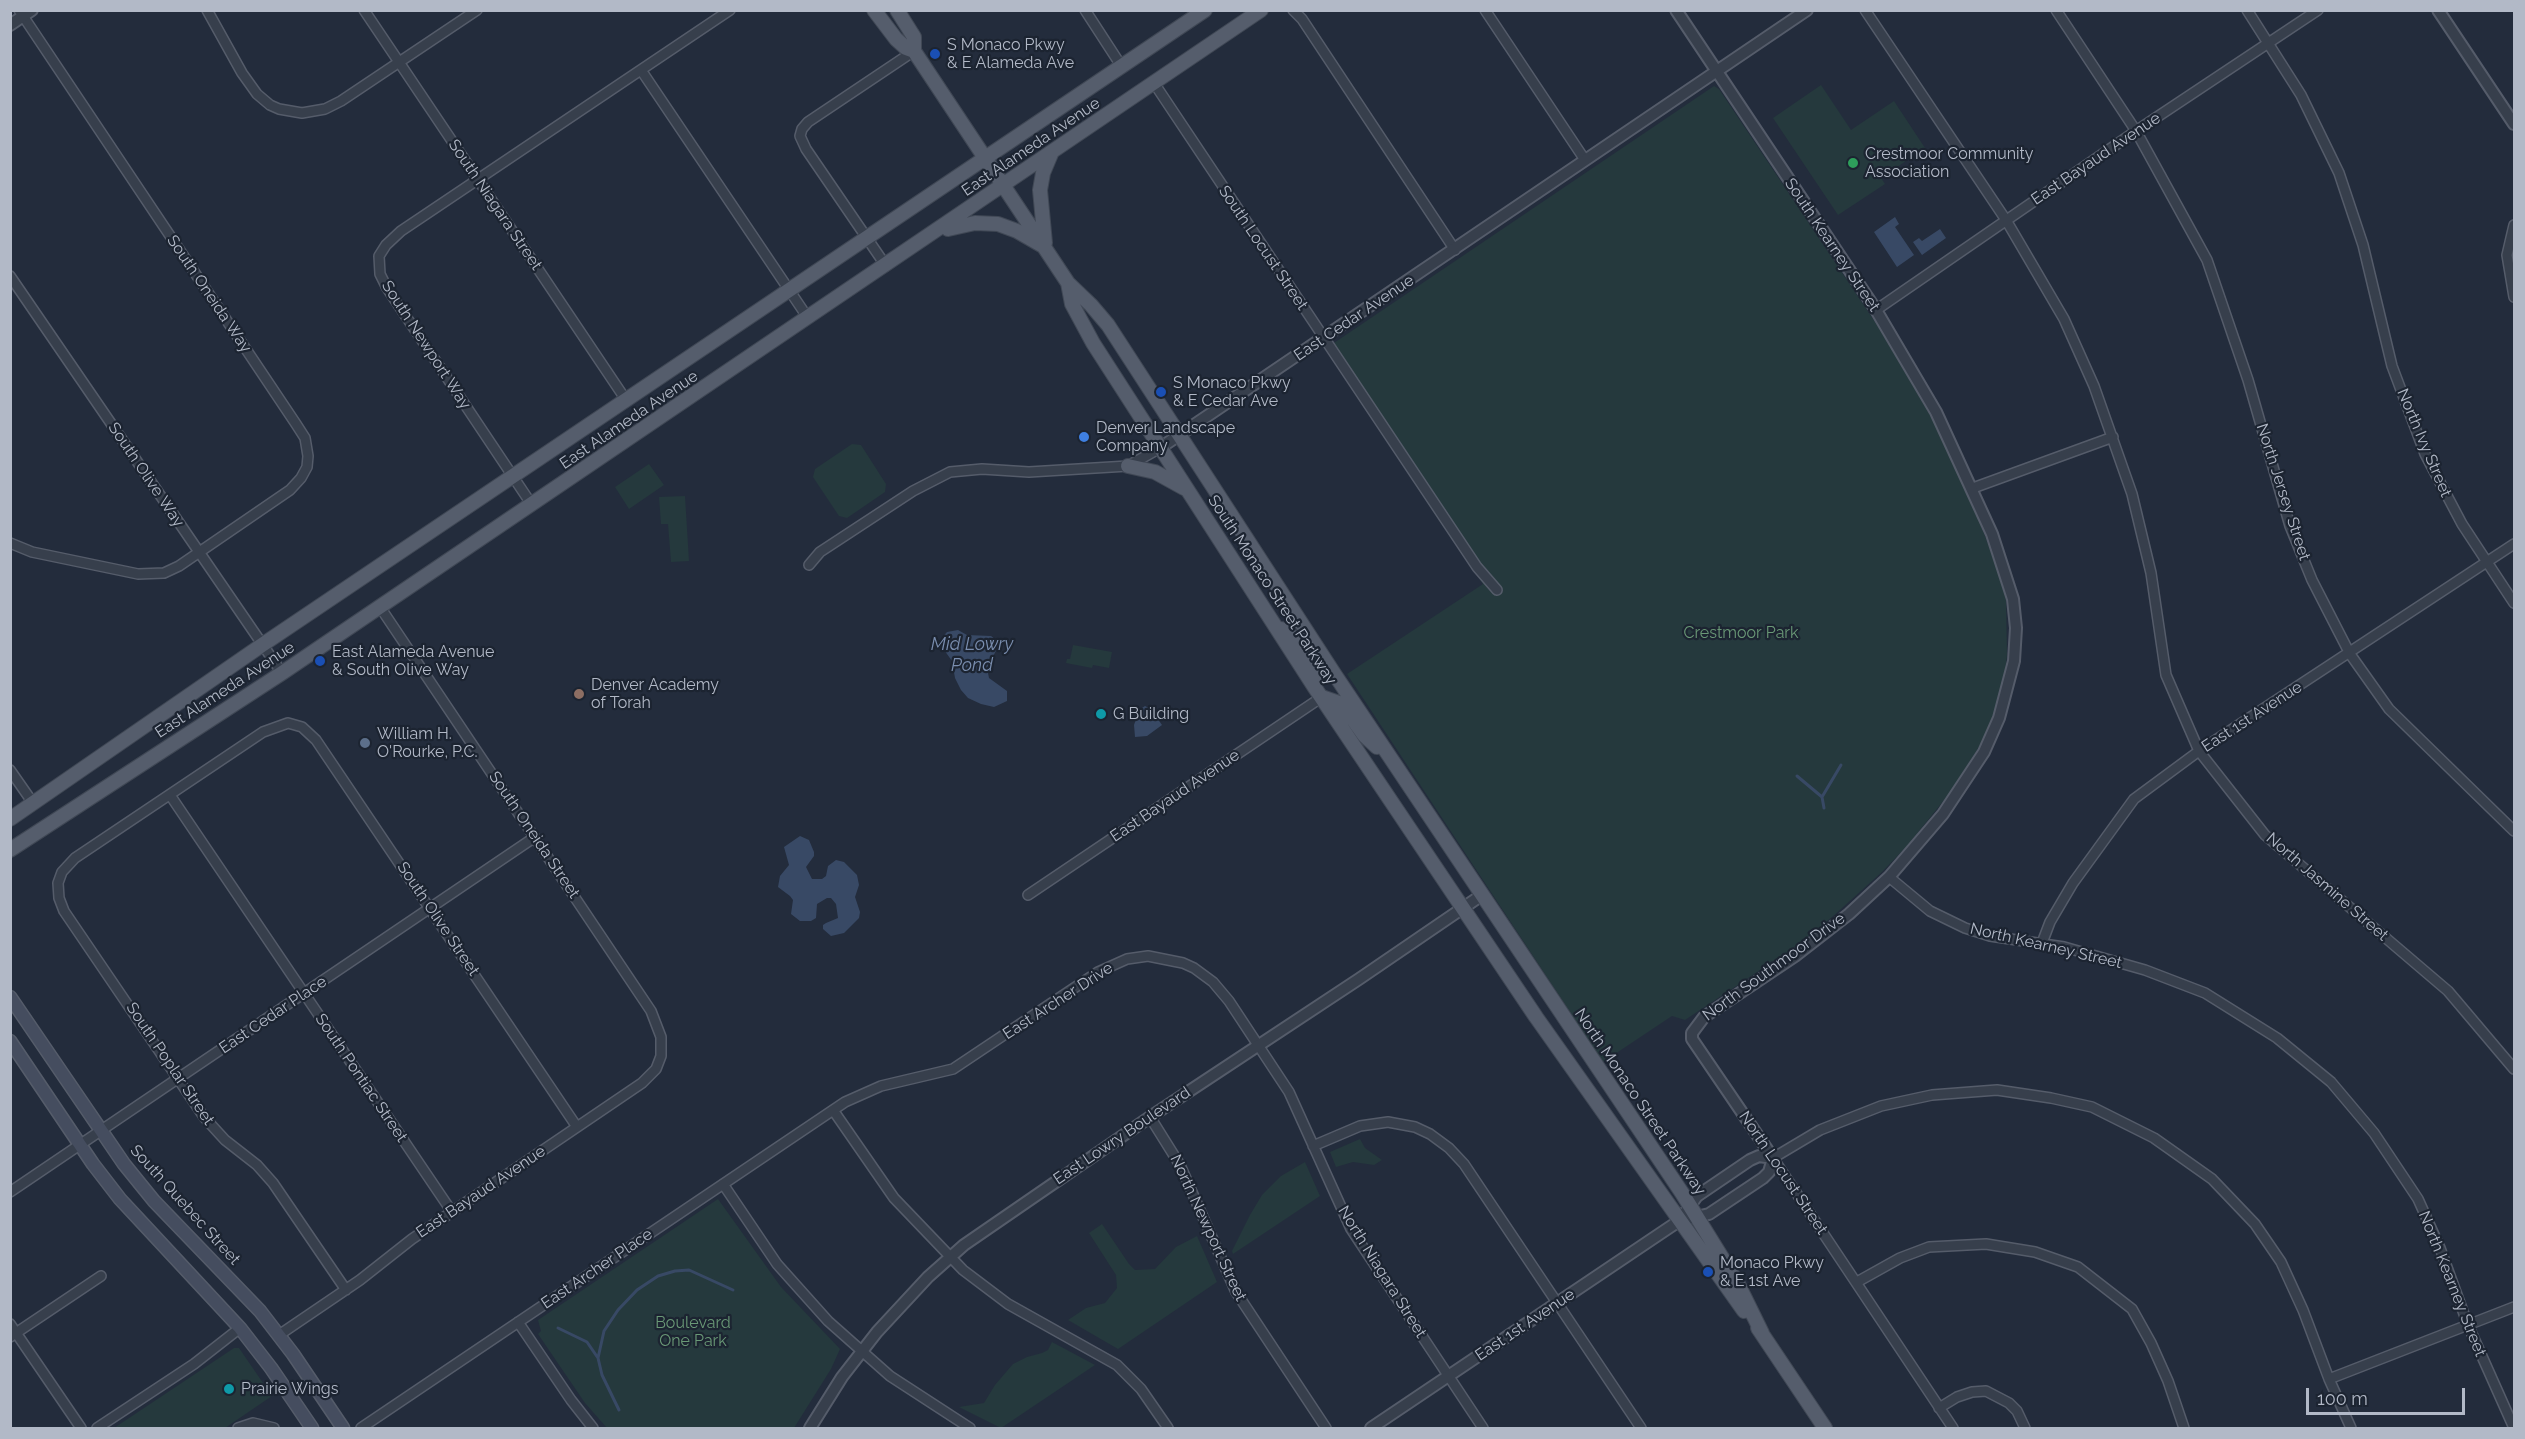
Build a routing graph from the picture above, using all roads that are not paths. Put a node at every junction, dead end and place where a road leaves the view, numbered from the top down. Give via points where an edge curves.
1 (207, 10) edge
2 (364, 10) edge
3 (477, 10) edge
4 (730, 10) edge
5 (874, 10) edge
6 (897, 10) edge
7 (1084, 10) edge
8 (1205, 10) edge
9 (1261, 10) edge
10 (1293, 10) edge
11 (1485, 10) edge
12 (1676, 10) edge
13 (1807, 10) edge
14 (1865, 10) edge
15 (2056, 10) edge
16 (2247, 10) edge
17 (2318, 10) edge
18 (2438, 10) edge
19 (25, 13) edge
20 (10, 25) edge
21 (2269, 44) junction
22 (914, 51) junction
23 (399, 63) junction
24 (1122, 67) junction
25 (641, 70) junction
26 (1717, 72) junction
27 (1154, 83) junction
28 (2514, 124) edge
29 (2136, 131) junction
30 (1052, 153) junction
31 (986, 158) junction
32 (1585, 160) junction
33 (478, 180) junction
34 (1005, 185) junction
35 (2006, 220) junction
36 (2514, 225) edge
37 (932, 234) junction
38 (867, 238) junction
39 (1046, 249) junction
40 (1455, 249) junction
41 (886, 266) junction
42 (10, 276) edge
43 (1068, 283) junction
44 (789, 290) junction
45 (2514, 297) edge
46 (1876, 310) junction
47 (808, 318) junction
48 (1324, 338) junction
49 (626, 400) junction
50 (1179, 435) junction
51 (2113, 437) junction
52 (1160, 448) junction
53 (1128, 466) junction
54 (512, 477) junction
55 (1973, 488) junction
56 (1187, 489) junction
57 (532, 505) junction
58 (10, 543) edge
59 (2514, 544) edge
60 (199, 553) junction
61 (2487, 563) junction
62 (809, 565) dead end
63 (1497, 590) dead end
64 (2514, 603) edge
65 (380, 607) junction
66 (1274, 623) junction
67 (262, 645) junction
68 (2350, 654) junction
69 (282, 673) junction
70 (1335, 675) junction
71 (1322, 697) junction
72 (2199, 751) junction
73 (1390, 758) junction
74 (10, 770) edge
75 (170, 795) junction
76 (33, 803) junction
77 (10, 819) edge
78 (2514, 831) edge
79 (535, 837) junction
80 (10, 850) edge
81 (1889, 877) junction
82 (1028, 895) dead end
83 (1482, 895) junction
84 (430, 908) junction
85 (1462, 908) junction
86 (2042, 943) junction
87 (304, 994) junction
88 (10, 997) edge
89 (661, 1037) joint
90 (1692, 1039) joint
91 (10, 1041) edge
92 (1259, 1045) junction
93 (2514, 1069) edge
94 (178, 1079) junction
95 (833, 1110) junction
96 (1150, 1117) junction
97 (577, 1127) junction
98 (101, 1131) junction
99 (80, 1145) junction
100 (1313, 1146) junction
101 (1773, 1158) junction
102 (723, 1184) junction
103 (10, 1192) edge
104 (1689, 1204) junction
105 (452, 1212) junction
106 (1698, 1218) junction
107 (1679, 1221) junction
108 (949, 1257) junction
109 (100, 1276) dead end
110 (1857, 1282) junction
111 (346, 1290) junction
112 (1557, 1303) junction
113 (2514, 1307) edge
114 (518, 1322) junction
115 (10, 1324) edge
116 (2468, 1325) junction
117 (240, 1328) junction
118 (1762, 1333) junction
119 (14, 1335) edge
120 (279, 1335) junction
121 (861, 1352) junction
122 (1448, 1377) junction
123 (2329, 1379) junction
124 (1939, 1408) junction
125 (81, 1428) edge
126 (97, 1428) edge
127 (238, 1428) edge
128 (274, 1428) edge
129 (312, 1428) edge
130 (343, 1428) edge
131 (361, 1428) edge
132 (594, 1428) edge
133 (810, 1428) edge
134 (970, 1428) edge
135 (1168, 1428) edge
136 (1326, 1428) edge
137 (1371, 1428) edge
138 (1483, 1428) edge
139 (1641, 1428) edge
140 (1825, 1428) edge
141 (1953, 1428) edge
142 (2025, 1428) edge
143 (2184, 1428) edge
144 (2351, 1428) edge
145 (2514, 1428) edge

1 - 23 street via 251,87 279,109 302,113 325,109
2 - 23 street, South Niagara Street
3 - 23 street
4 - 25 street
5 - 22 main road via 896,39
6 - 22 main road via 914,37
7 - 24 street
8 - 24 main road, East Alameda Avenue
9 - 27 main road, East Alameda Avenue
10 - 40 street
11 - 32 street
12 - 26 street, South Kearney Street
13 - 26 street, East Cedar Avenue
14 - 35 street, North Jasmine Street
15 - 29 street, North Jersey Street
16 - 21 street, North Ivy Street
17 - 21 street, East Bayaud Avenue
18 - 28 street
19 - 20 street
19 - 60 street, South Oneida Way via 308,446 307,467 290,490
21 - 29 street, East Bayaud Avenue
21 - 61 street, North Ivy Street via 2301,95 2346,191 2390,357 2412,423 2446,496
22 - 31 main road, South Monaco Street Parkway
22 - 38 street via 808,122 800,136
23 - 33 street, South Niagara Street
24 - 31 main road, East Alameda Avenue
25 - 33 street
25 - 44 street
26 - 32 street, East Cedar Avenue
26 - 46 street, South Kearney Street
27 - 30 main road, East Alameda Avenue
27 - 48 street, South Locust Street
29 - 35 street, East Bayaud Avenue
29 - 68 street, North Jersey Street via 2207,260 2244,368 2290,526
30 - 34 main road, East Alameda Avenue
30 - 39 main road via 1040,190
31 - 34 main road, South Monaco Street Parkway
31 - 38 main road, East Alameda Avenue
32 - 40 street, East Cedar Avenue
33 - 49 street, South Niagara Street
33 - 54 street, South Newport Way via 394,237 383,249 378,265 387,288
34 - 37 main road, East Alameda Avenue
34 - 39 main road, South Monaco Street Parkway
35 - 46 street, East Bayaud Avenue
35 - 51 street, North Jasmine Street via 2064,319
36 - 45 street via 2508,255
37 - 39 main road via 970,223 991,223 1017,231
37 - 41 main road, East Alameda Avenue
38 - 41 street
38 - 44 main road, East Alameda Avenue
39 - 43 main road, South Monaco Street Parkway
40 - 48 street, East Cedar Avenue
41 - 47 main road, East Alameda Avenue
42 - 60 street, South Olive Way
43 - 50 main road, South Monaco Street Parkway via 1108,325
43 - 52 main road, South Monaco Street Parkway via 1080,321
44 - 47 street
44 - 49 main road, East Alameda Avenue
46 - 55 street, South Kearney Street via 1936,412
47 - 57 main road, East Alameda Avenue
48 - 50 street, East Cedar Avenue
48 - 63 street, South Locust Street via 1477,567
49 - 54 main road, East Alameda Avenue
50 - 52 street, East Cedar Avenue
50 - 70 main road, South Monaco Street Parkway
51 - 55 street
51 - 72 street, North Jasmine Street via 2151,573 2166,675
52 - 53 street, East Cedar Avenue
52 - 56 main road, South Monaco Street Parkway
53 - 56 main road via 1155,472
53 - 62 street, East Cedar Avenue via 950,472 913,491 820,552
54 - 57 street, South Newport Way
54 - 67 main road, East Alameda Avenue
55 - 81 street, North Southmoor Drive via 2013,599 2016,628 2008,690 2000,718 1966,779 1943,814
56 - 66 main road, South Monaco Street Parkway
57 - 65 main road, East Alameda Avenue
58 - 60 street, South Oneida Way via 32,552 153,575 169,572
59 - 61 street, East 1st Avenue
60 - 67 street, South Olive Way
61 - 64 street, North Ivy Street
61 - 68 street, East 1st Avenue
65 - 69 main road, East Alameda Avenue
65 - 79 street, South Oneida Street
66 - 70 main road via 1298,641 1325,677
66 - 71 main road, South Monaco Street Parkway
67 - 69 street, South Olive Way
67 - 76 main road, East Alameda Avenue
68 - 72 street, East 1st Avenue
68 - 78 street, North Jersey Street via 2389,709
69 - 80 main road, East Alameda Avenue
70 - 73 main road, South Monaco Street Parkway
71 - 73 main road via 1342,704 1364,735
71 - 82 street, East Bayaud Avenue
71 - 85 main road, South Monaco Street Parkway
72 - 86 street, East 1st Avenue via 2134,799 2073,883
72 - 93 street, North Jasmine Street via 2265,835 2448,991
73 - 83 main road, South Monaco Street Parkway
74 - 76 street
75 - 84 street, South Olive Street via 263,732 288,723 302,727 316,740
75 - 87 street, South Pontiac Street
75 - 94 street, South Poplar Street via 75,858 58,883 64,911
76 - 77 main road, East Alameda Avenue
79 - 84 street, East Cedar Place
79 - 89 street, South Oneida Street via 651,1011
81 - 86 street, North Kearney Street via 1930,911 1965,928 1990,936
81 - 90 street, North Southmoor Drive via 1818,940 1704,1017 1695,1026
83 - 85 street, East Lowry Boulevard
83 - 104 main road, North Monaco Street Parkway
84 - 87 street, East Cedar Place
84 - 97 street, South Olive Street
85 - 92 street, East Lowry Boulevard
85 - 107 main road, North Monaco Street Parkway
86 - 116 street, North Kearney Street via 2145,970 2205,993 2277,1038 2331,1082 2374,1132 2418,1199
87 - 94 street, East Cedar Place
87 - 105 street, South Pontiac Street
88 - 98 main road, South Quebec Street
89 - 97 street, East Bayaud Avenue via 661,1056 654,1073
90 - 101 street, North Locust Street
91 - 99 main road
92 - 95 street, East Archer Drive via 1229,1000 1204,974 1177,961 1137,957 1098,972 952,1069 872,1089
92 - 96 street, East Lowry Boulevard
92 - 100 street, North Niagara Street via 1289,1092
94 - 98 street, East Cedar Place
94 - 111 street, South Poplar Street via 210,1125 273,1183
95 - 102 street, East Archer Place
95 - 108 street via 894,1198
96 - 108 street, East Lowry Boulevard
96 - 136 street, North Newport Street via 1184,1172 1236,1292
97 - 105 street, East Bayaud Avenue
98 - 99 street, East Cedar Place
98 - 120 main road, South Quebec Street via 139,1183
99 - 103 street, East Cedar Place
99 - 117 main road via 120,1199
100 - 112 street via 1360,1126 1388,1122 1414,1127 1442,1142 1464,1164
100 - 122 street, North Niagara Street via 1350,1229
101 - 104 street, East 1st Avenue via 1759,1156 1750,1160
101 - 106 street, East 1st Avenue via 1763,1178
101 - 110 street, North Locust Street
101 - 123 street via 1820,1130 1855,1116 1932,1095 1997,1090 2092,1107 2154,1138 2212,1179 2255,1224 2282,1262
102 - 114 street, East Archer Place
102 - 121 street via 783,1272
104 - 106 main road, North Monaco Street Parkway
104 - 107 street, East 1st Avenue
105 - 111 street, East Bayaud Avenue
106 - 107 street, East 1st Avenue
106 - 118 main road, North Monaco Street Parkway
107 - 112 street, East 1st Avenue
107 - 118 main road, North Monaco Street Parkway
108 - 121 street, East Lowry Boulevard
108 - 135 street via 1008,1304 1117,1365 1134,1381
109 - 119 street
110 - 124 street, North Locust Street
110 - 143 street via 1929,1247 1986,1244 2036,1252 2078,1267 2132,1309 2168,1381
111 - 120 street, East Bayaud Avenue
112 - 122 street, East 1st Avenue
112 - 139 street
113 - 116 street
114 - 131 street, East Archer Place
114 - 132 street
115 - 119 street
116 - 123 street
116 - 145 street, North Kearney Street
117 - 126 street
117 - 129 main road
118 - 140 main road, North Monaco Street Parkway
119 - 125 street
120 - 130 main road, South Quebec Street
121 - 133 street, East Lowry Boulevard
121 - 134 street via 904,1386
122 - 137 street, East 1st Avenue
122 - 138 street, North Niagara Street
123 - 144 street
124 - 141 street, North Locust Street
124 - 142 street via 1957,1397 1986,1391 2009,1403
127 - 128 street via 253,1423

